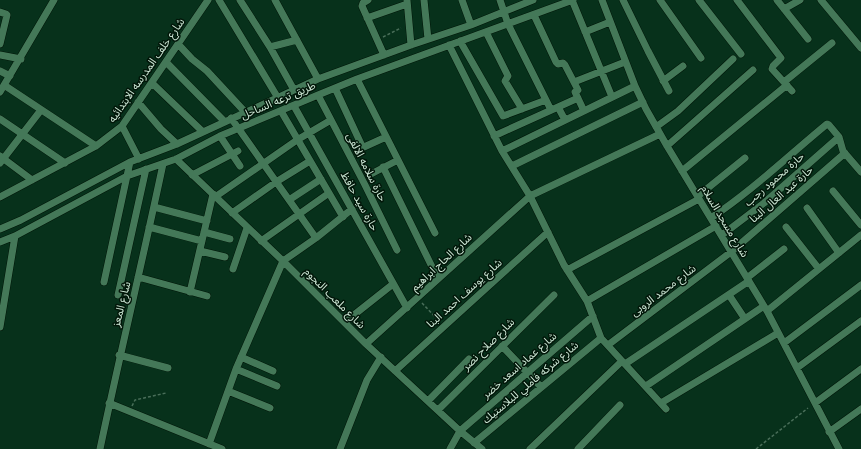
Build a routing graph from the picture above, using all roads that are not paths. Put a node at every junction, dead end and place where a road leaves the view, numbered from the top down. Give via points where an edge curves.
1 (54, 0) edge
2 (208, 0) edge
3 (219, 0) edge
4 (240, 0) edge
5 (275, 0) edge
6 (368, 0) edge
7 (424, 0) edge
8 (462, 0) edge
9 (500, 0) edge
10 (532, 0) edge
11 (573, 0) edge
12 (602, 0) edge
13 (623, 0) edge
14 (660, 0) edge
15 (699, 0) edge
16 (736, 0) edge
17 (777, 0) edge
18 (800, 0) edge
19 (821, 0) edge
20 (407, 2) edge
21 (784, 9) junction
22 (504, 11) junction
23 (0, 12) edge
24 (534, 15) junction
25 (367, 18) junction
26 (610, 22) junction
27 (508, 24) junction
28 (471, 25) junction
29 (486, 32) junction
30 (585, 32) junction
31 (428, 39) junction
32 (808, 39) dead end
33 (297, 40) junction
34 (460, 41) junction
35 (0, 42) edge
36 (178, 44) junction
37 (832, 44) dead end
38 (411, 45) junction
39 (449, 45) junction
40 (270, 47) junction
41 (861, 48) edge
42 (741, 54) dead end
43 (0, 55) edge
44 (384, 55) junction
45 (701, 58) dead end
46 (20, 59) junction
47 (733, 59) dead end
48 (166, 62) junction
49 (626, 62) junction
50 (683, 66) dead end
51 (753, 70) dead end
52 (0, 71) edge
53 (600, 72) junction
54 (10, 76) junction
55 (318, 79) junction
56 (356, 79) junction
57 (663, 81) junction
58 (152, 82) junction
59 (574, 82) junction
60 (785, 84) junction
61 (635, 86) junction
62 (335, 88) junction
63 (1, 90) edge
64 (294, 90) junction
65 (669, 91) dead end
66 (792, 91) dead end
67 (318, 95) junction
68 (612, 97) junction
69 (278, 98) junction
70 (578, 98) junction
71 (546, 100) junction
72 (138, 102) junction
73 (643, 102) junction
74 (294, 106) junction
75 (555, 108) junction
76 (522, 109) junction
77 (41, 110) junction
78 (281, 111) junction
79 (584, 111) junction
80 (245, 112) junction
81 (0, 119) edge
82 (227, 120) junction
83 (330, 120) junction
84 (565, 120) junction
85 (122, 126) junction
86 (656, 126) junction
87 (238, 129) junction
88 (202, 132) junction
89 (309, 133) junction
90 (660, 134) junction
91 (22, 135) junction
92 (220, 136) junction
93 (494, 136) junction
94 (386, 137) junction
95 (838, 137) junction
96 (297, 140) junction
97 (177, 144) junction
98 (96, 146) junction
99 (667, 146) junction
100 (502, 150) junction
101 (235, 152) junction
102 (845, 153) junction
103 (745, 158) dead end
104 (1, 159) edge
105 (139, 159) junction
106 (176, 159) junction
107 (398, 160) junction
108 (310, 161) junction
109 (130, 162) junction
110 (66, 163) junction
111 (163, 164) junction
112 (263, 164) junction
113 (240, 166) dead end
114 (512, 166) junction
115 (383, 167) junction
116 (146, 169) junction
117 (682, 171) junction
118 (861, 172) edge
119 (371, 174) dead end
120 (192, 175) junction
121 (127, 176) junction
122 (321, 179) junction
123 (32, 180) junction
124 (276, 182) junction
125 (833, 191) dead end
126 (329, 193) junction
127 (214, 196) junction
128 (530, 196) junction
129 (0, 197) edge
130 (699, 198) junction
131 (289, 200) junction
132 (154, 207) junction
133 (807, 208) dead end
134 (352, 209) junction
135 (232, 213) junction
136 (298, 214) junction
137 (343, 217) junction
138 (711, 218) junction
139 (207, 221) junction
140 (861, 225) edge
141 (716, 226) junction
142 (149, 227) junction
143 (786, 227) dead end
144 (247, 228) junction
145 (0, 229) edge
146 (204, 232) junction
147 (548, 232) junction
148 (435, 233) dead end
149 (722, 235) junction
150 (861, 235) edge
151 (15, 236) junction
152 (316, 238) junction
153 (230, 239) dead end
154 (202, 241) junction
155 (261, 241) junction
156 (0, 242) edge
157 (784, 249) dead end
158 (397, 250) dead end
159 (200, 251) junction
160 (731, 252) junction
161 (839, 252) junction
162 (225, 257) dead end
163 (283, 261) junction
164 (233, 269) dead end
165 (819, 269) junction
166 (567, 270) junction
167 (138, 277) junction
168 (438, 279) junction
169 (748, 280) junction
170 (104, 282) dead end
171 (393, 284) junction
172 (861, 285) edge
173 (190, 292) junction
174 (118, 295) dead end
175 (554, 295) dead end
176 (729, 295) junction
177 (207, 296) dead end
178 (587, 301) junction
179 (406, 308) junction
180 (766, 308) junction
181 (593, 316) junction
182 (745, 319) junction
183 (861, 321) edge
184 (345, 322) junction
185 (0, 328) edge
186 (778, 333) junction
187 (601, 338) junction
188 (784, 342) junction
189 (366, 344) junction
190 (608, 345) junction
191 (502, 346) junction
192 (119, 355) junction
193 (241, 357) junction
194 (381, 357) junction
195 (469, 359) dead end
196 (624, 363) junction
197 (168, 368) dead end
198 (797, 368) junction
199 (236, 369) junction
200 (861, 369) edge
201 (273, 371) dead end
202 (395, 371) junction
203 (527, 372) junction
204 (277, 386) dead end
205 (646, 386) junction
206 (541, 387) junction
207 (228, 391) junction
208 (428, 400) junction
209 (109, 403) junction
210 (815, 403) junction
211 (620, 405) dead end
212 (270, 408) dead end
213 (861, 409) edge
214 (438, 410) junction
215 (460, 431) junction
216 (829, 432) junction
217 (474, 443) junction
218 (209, 444) junction
219 (103, 448) edge
220 (222, 449) edge
221 (340, 449) edge
222 (450, 449) edge
223 (482, 449) edge
224 (530, 449) edge
225 (578, 449) edge
226 (838, 449) edge

1 - 46 street
2 - 36 street, شارع خلف المدرسه الابتدائيه
3 - 69 street
4 - 40 street
5 - 33 street
6 - 25 street via 362,3
7 - 31 street
8 - 28 street
9 - 22 street
10 - 22 street, طريق ترعه الساحل
11 - 24 street, طريق ترعه الساحل
11 - 30 street
12 - 26 street, شارع مسجد السلام
13 - 57 street
14 - 45 street
15 - 42 street
16 - 60 street via 781,58 772,68
17 - 21 street
18 - 21 street
19 - 41 street
20 - 25 street
20 - 38 street
21 - 32 street
22 - 27 street
22 - 28 street, طريق ترعه الساحل
23 - 35 street via 7,15
24 - 27 street, طريق ترعه الساحل
24 - 59 street via 556,62 565,64
25 - 44 street
26 - 30 street
26 - 49 street, شارع مسجد السلام
27 - 29 street, طريق ترعه الساحل
27 - 71 street
28 - 31 street, طريق ترعه الساحل
29 - 34 street, طريق ترعه الساحل
29 - 76 street via 508,76 505,81
30 - 53 street
31 - 38 street, طريق ترعه الساحل
33 - 40 street
33 - 55 street
34 - 39 street, طريق ترعه الساحل
34 - 76 street via 503,116
36 - 48 street, شارع خلف المدرسه الابتدائيه
36 - 80 street
37 - 60 street
38 - 44 street, طريق ترعه الساحل
39 - 56 street, طريق ترعه الساحل
39 - 93 street
40 - 64 street
43 - 46 street
44 - 55 street, طريق ترعه الساحل
46 - 54 street
47 - 86 street via 678,111
48 - 58 street, شارع خلف المدرسه الابتدائيه
48 - 82 street
49 - 53 street
49 - 61 street, شارع مسجد السلام
50 - 57 street
51 - 99 street
52 - 54 street
53 - 59 street
53 - 68 street
54 - 63 street
55 - 64 street, طريق ترعه الساحل
56 - 62 street, طريق ترعه الساحل
56 - 94 street
57 - 65 street
58 - 72 street, شارع خلف المدرسه الابتدائيه
58 - 88 street
59 - 70 street
60 - 66 street
60 - 117 street
61 - 68 street
61 - 73 street, شارع مسجد السلام
62 - 67 street, طريق ترعه الساحل
62 - 94 street via 363,147
63 - 77 street
64 - 69 street, طريق ترعه الساحل
67 - 74 street, طريق ترعه الساحل
67 - 83 street, حارة سلامه الالفى
68 - 79 street
69 - 80 street, طريق ترعه الساحل
70 - 75 street
70 - 79 street
71 - 75 street
71 - 76 street
72 - 85 street, شارع خلف المدرسه الابتدائيه
72 - 97 street
73 - 86 street, شارع مسجد السلام
73 - 114 street
74 - 78 street, طريق ترعه الساحل
74 - 89 street, حارة سيد حافظ
75 - 84 street
75 - 93 street
77 - 91 street
77 - 98 street
78 - 87 street, طريق ترعه الساحل
78 - 96 street
79 - 84 street
80 - 82 street, طريق ترعه الساحل
81 - 91 street
82 - 87 street
82 - 88 street, طريق ترعه الساحل
83 - 89 street
83 - 158 street, حارة سلامه الالفى
84 - 100 street
85 - 98 street, شارع خلف المدرسه الابتدائيه
85 - 105 street
86 - 90 street, شارع مسجد السلام
87 - 92 street, طريق ترعه الساحل
87 - 112 street
88 - 97 street, طريق ترعه الساحل
89 - 96 street
89 - 134 street, حارة سيد حافظ
90 - 99 street, شارع مسجد السلام
90 - 128 street, شارع الحاج ابراهيم
91 - 104 street
91 - 110 street
92 - 101 street
92 - 106 street, طريق ترعه الساحل
93 - 100 street
94 - 107 street
95 - 102 street
95 - 138 street via 827,124 755,186
95 - 149 street, حارة محمود رجب via 759,208
96 - 108 street
96 - 112 street
97 - 105 street, طريق ترعه الساحل
98 - 110 street, شارع خلف المدرسه الابتدائيه
99 - 117 street, شارع مسجد السلام
100 - 114 street
101 - 113 street
101 - 120 street
102 - 118 street
102 - 160 street, حارة عبد العال البنا
103 - 130 street
104 - 123 street
105 - 109 street, طريق ترعه الساحل
106 - 111 street, طريق ترعه الساحل
106 - 120 street, شارع ملعب النجوم
107 - 115 street
107 - 148 street
108 - 122 street
108 - 124 street
109 - 121 street
109 - 145 street, طريق ترعه الساحل
110 - 123 street, شارع خلف المدرسه الابتدائيه
111 - 116 street, طريق ترعه الساحل
111 - 132 street, شارع المعز
112 - 124 street
112 - 127 street
114 - 128 street
115 - 119 street
115 - 168 street
116 - 121 street, طريق ترعه الساحل
116 - 174 street
117 - 130 street, شارع مسجد السلام
120 - 127 street, شارع ملعب النجوم
121 - 151 street, طريق ترعه الساحل
121 - 170 street
122 - 126 street
122 - 131 street
123 - 129 street, شارع خلف المدرسه الابتدائيه
124 - 131 street
124 - 135 street
125 - 140 street
126 - 136 street
126 - 137 street
127 - 135 street, شارع ملعب النجوم
127 - 139 street
128 - 147 street
128 - 168 street, شارع الحاج ابراهيم
130 - 138 street, شارع مسجد السلام
130 - 166 street
131 - 136 street
132 - 139 street
132 - 142 street, شارع المعز
133 - 161 street
134 - 137 street
134 - 171 street, حارة سيد حافظ
135 - 144 street, شارع ملعب النجوم
136 - 152 street
136 - 155 street
137 - 152 street
138 - 141 street, شارع مسجد السلام
139 - 146 street
141 - 149 street, شارع مسجد السلام
141 - 178 street
142 - 154 street
142 - 167 street, شارع المعز
143 - 165 street
144 - 155 street, شارع ملعب النجوم
144 - 164 street
146 - 153 street
146 - 154 street
147 - 166 street
147 - 202 street, شارع يوسف احمد البنا
149 - 160 street, شارع مسجد السلام
150 - 161 street
151 - 156 street, طريق ترعه الساحل
151 - 185 street
152 - 163 street
154 - 159 street
155 - 163 street, شارع ملعب النجوم
157 - 169 street
159 - 162 street
159 - 173 street
160 - 169 street, شارع مسجد السلام
160 - 190 street, شارع محمد الروبى
161 - 165 street
163 - 184 street, شارع ملعب النجوم
163 - 193 street
165 - 180 street
166 - 178 street
167 - 173 street
167 - 192 street, شارع المعز
168 - 179 street, شارع الحاج ابراهيم
169 - 176 street
169 - 180 street, شارع مسجد السلام
171 - 179 street, حارة سيد حافظ
171 - 184 street
172 - 188 street
173 - 177 street
175 - 191 street, شارع صلاح نصر
176 - 182 street
176 - 196 street
178 - 181 street
179 - 189 street, شارع الحاج ابراهيم
180 - 182 street
180 - 186 street, شارع مسجد السلام
181 - 187 street
181 - 203 street, شارع عماد اسعد خضر
182 - 205 street
183 - 198 street
184 - 189 street, شارع ملعب النجوم
186 - 188 street, شارع مسجد السلام
186 - 205 street via 664,406
187 - 190 street
187 - 206 street, شارع شركه فاملي للبلاستيك
188 - 198 street, شارع مسجد السلام
189 - 194 street, شارع ملعب النجوم
190 - 196 street
191 - 203 street
191 - 214 street, شارع صلاح نصر
192 - 197 street
192 - 209 street, شارع المعز
193 - 199 street
193 - 201 street
194 - 202 street, شارع ملعب النجوم
194 - 221 street via 367,380
195 - 208 street
196 - 205 street
196 - 224 street
198 - 210 street, شارع مسجد السلام
199 - 204 street
199 - 207 street
200 - 210 street
202 - 208 street, شارع ملعب النجوم
203 - 206 street
203 - 215 street, شارع عماد اسعد خضر
206 - 217 street, شارع شركه فاملي للبلاستيك
207 - 212 street
207 - 218 street
208 - 214 street, شارع ملعب النجوم
209 - 218 street
209 - 219 street, شارع المعز
210 - 216 street, شارع مسجد السلام
211 - 225 street
213 - 216 street
214 - 215 street, شارع ملعب النجوم
215 - 217 street, شارع ملعب النجوم
215 - 222 street, شارع عماد اسعد خضر
216 - 226 street, شارع مسجد السلام
217 - 223 street, شارع ملعب النجوم
218 - 220 street

